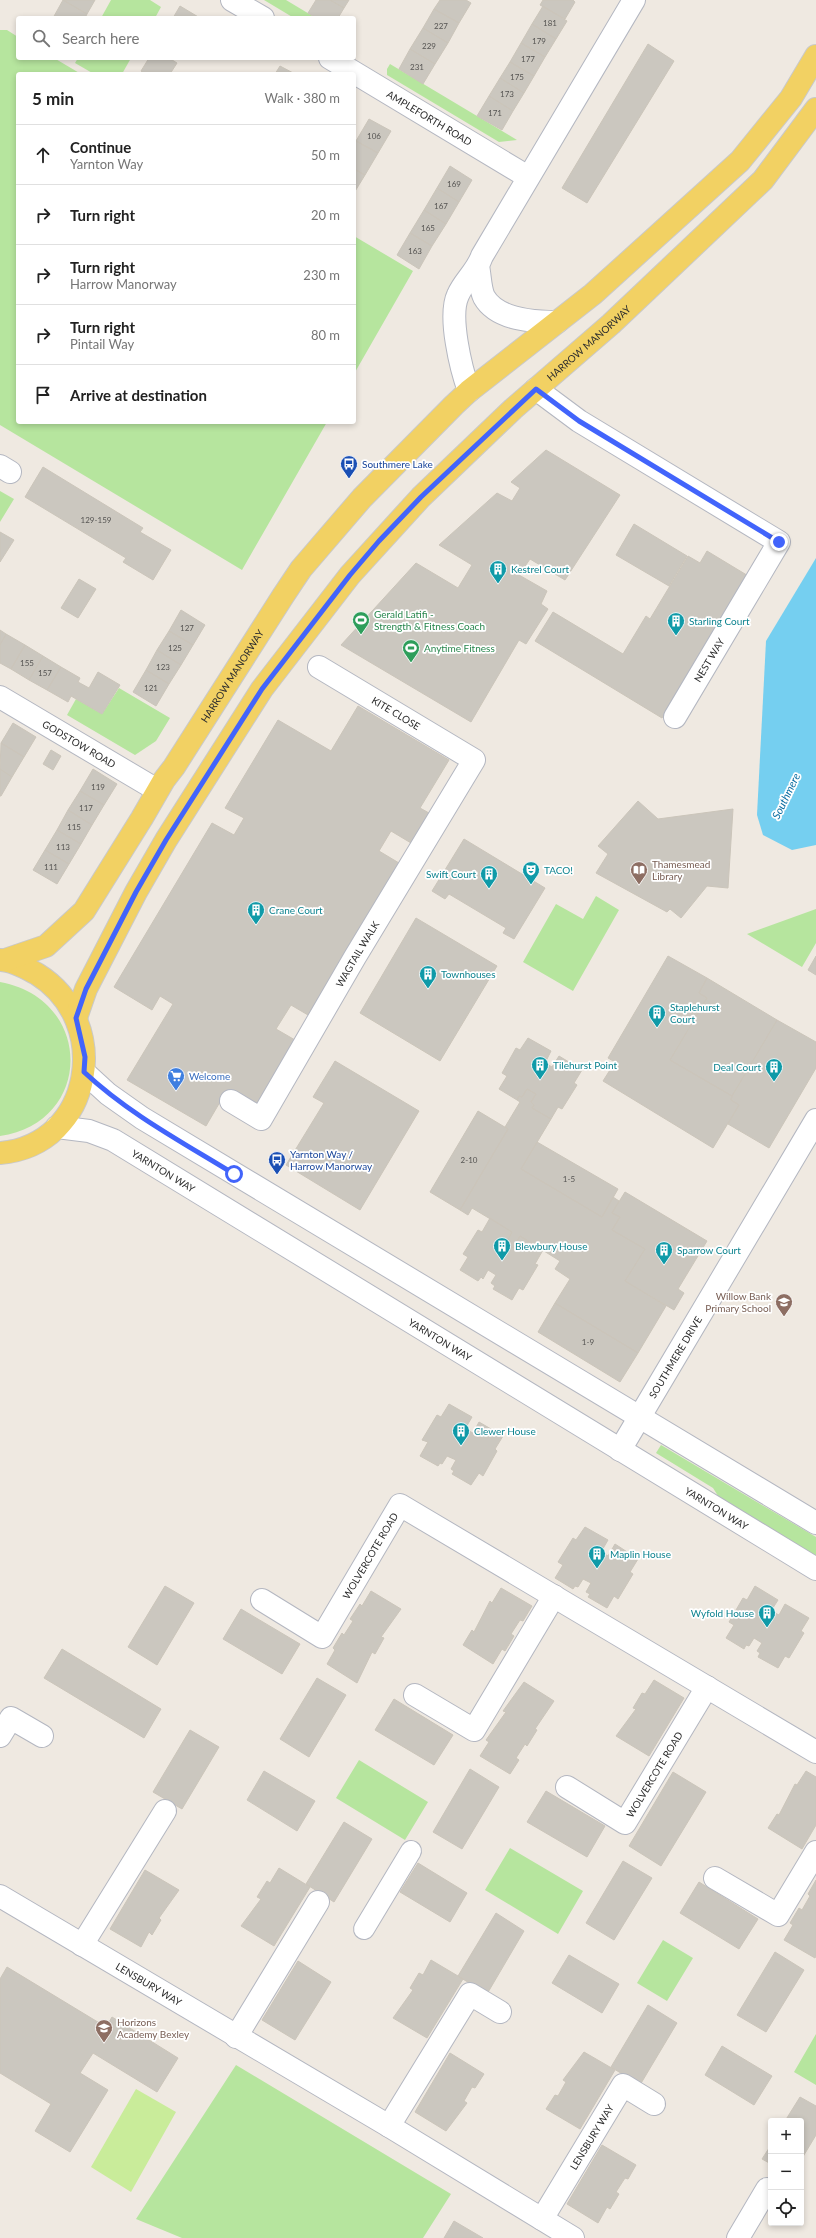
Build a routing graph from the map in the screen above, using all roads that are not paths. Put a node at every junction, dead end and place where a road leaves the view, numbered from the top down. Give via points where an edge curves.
1 (232, 0) edge
2 (634, 0) edge
3 (260, 16) edge
4 (816, 56) edge
5 (333, 60) edge
6 (353, 72) edge
7 (356, 74) edge
8 (816, 109) edge
9 (528, 177) junction
10 (478, 266) junction
11 (557, 322) junction
12 (536, 389) junction
13 (469, 391) junction
14 (319, 667) dead end
15 (0, 698) edge
16 (675, 717) dead end
17 (474, 760) joint
18 (157, 790) junction
19 (2, 960) edge
20 (76, 1018) junction
21 (84, 1072) junction
22 (231, 1101) dead end
23 (816, 1120) edge
24 (57, 1127) junction
25 (0, 1153) edge
26 (639, 1418) junction
27 (620, 1450) junction
28 (816, 1523) edge
29 (816, 1569) edge
30 (554, 1596) junction
31 (262, 1600) dead end
32 (707, 1687) junction
33 (415, 1695) dead end
34 (0, 1736) edge
35 (42, 1736) dead end
36 (816, 1752) edge
37 (567, 1787) dead end
38 (165, 1811) dead end
39 (411, 1851) dead end
40 (816, 1852) edge
41 (715, 1878) dead end
42 (0, 1896) edge
43 (318, 1902) dead end
44 (364, 1929) dead end
45 (82, 1945) junction
46 (500, 2012) dead end
47 (236, 2037) junction
48 (654, 2104) dead end
49 (389, 2126) junction
50 (768, 2189) dead end
51 (542, 2219) junction
52 (573, 2238) edge
53 (738, 2238) edge

1 - 3 street
2 - 9 street
4 - 11 main road, HARROW MANORWAY via 791,98 740,161 594,294
5 - 6 street, AMPLEFORTH ROAD
7 - 9 street, AMPLEFORTH ROAD
8 - 12 main road, HARROW MANORWAY via 763,180 611,324
9 - 10 street
10 - 11 street via 484,296 494,308 519,320
10 - 13 street via 458,293 456,300 455,334
11 - 13 main road, HARROW MANORWAY
12 - 16 street, NEST WAY via 579,421 779,542
12 - 20 main road, HARROW MANORWAY via 421,497 379,541 262,689 136,892 86,989
13 - 18 main road, HARROW MANORWAY via 362,498 301,569
14 - 17 street, KITE CLOSE
15 - 18 street, GODSTOW ROAD
17 - 22 street, WAGTAIL WALK via 261,1119
18 - 19 main road, HARROW MANORWAY via 84,911 46,946
19 - 20 main road via 24,966 51,983 66,1000
20 - 21 main road via 83,1043
21 - 24 main road via 77,1095
21 - 26 street via 108,1094 142,1118
23 - 26 street, SOUTHMERE DRIVE
24 - 25 main road via 38,1142
24 - 27 street, YARNTON WAY via 89,1131 113,1140
26 - 27 street, SOUTHMERE DRIVE
26 - 28 street
27 - 29 street, YARNTON WAY
30 - 31 street, WOLVERCOTE ROAD via 400,1505 322,1637
30 - 32 street, WOLVERCOTE ROAD
30 - 33 street via 474,1730
32 - 36 street, WOLVERCOTE ROAD
32 - 37 street, WOLVERCOTE ROAD via 625,1823
34 - 35 street via 11,1718
38 - 45 street
39 - 44 street
40 - 41 street via 778,1915
42 - 45 street, LENSBURY WAY
43 - 47 street
45 - 47 street, LENSBURY WAY
46 - 49 street via 470,1994
47 - 49 street, LENSBURY WAY
48 - 51 street, LENSBURY WAY via 623,2085
49 - 51 street, LENSBURY WAY
50 - 53 street
51 - 52 street, LENSBURY WAY

